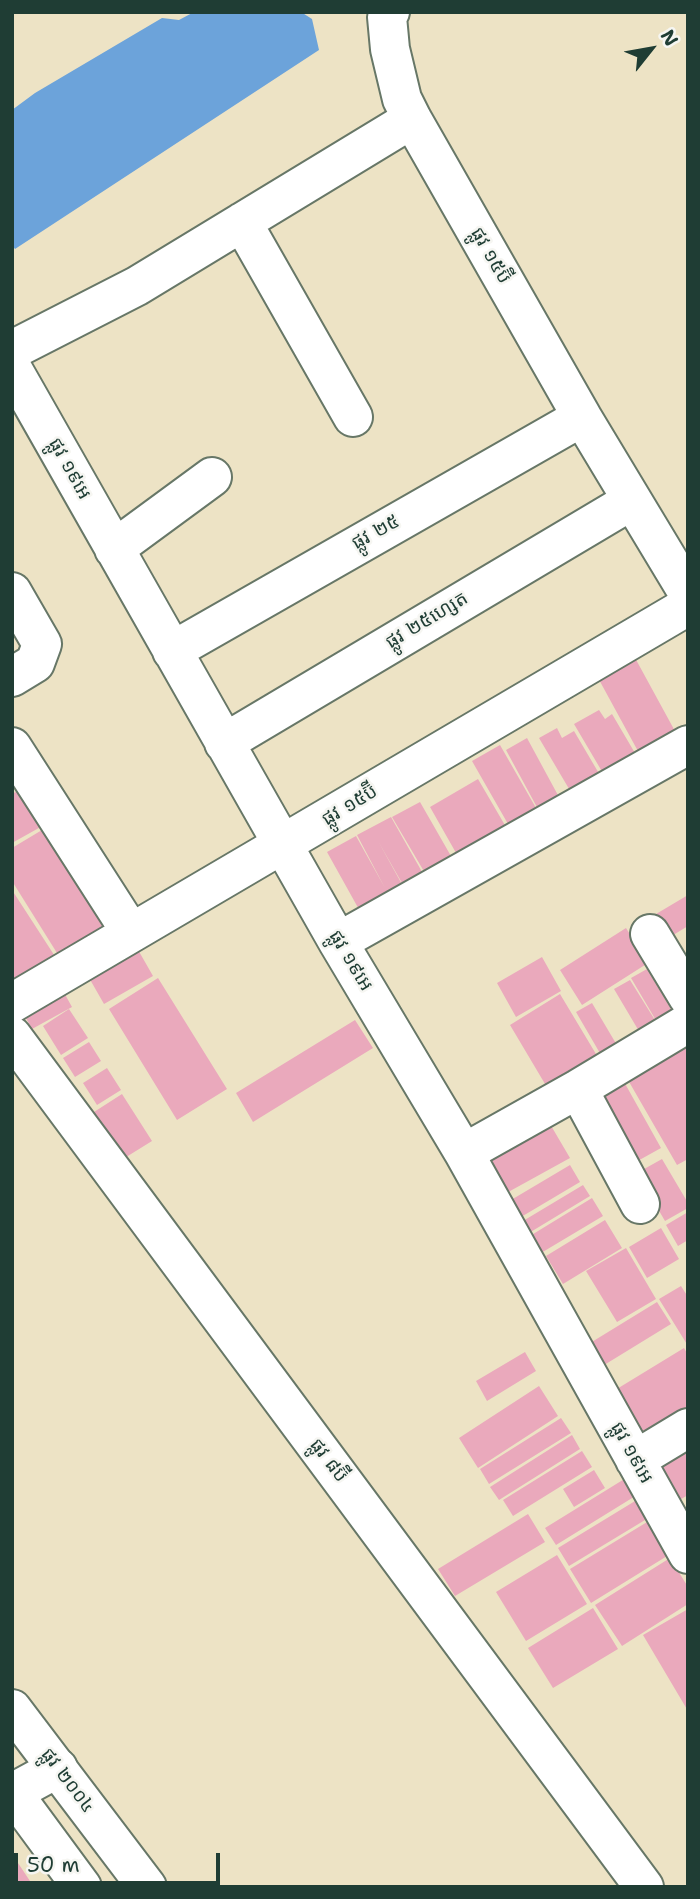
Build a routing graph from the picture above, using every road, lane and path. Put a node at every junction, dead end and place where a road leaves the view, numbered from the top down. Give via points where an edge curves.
1 (388, 14) edge
2 (412, 119) junction
3 (242, 222) junction
4 (12, 350) edge
5 (12, 368) edge
6 (354, 417) dead end
7 (582, 418) junction
8 (212, 477) dead end
9 (631, 501) junction
10 (114, 549) junction
11 (12, 592) edge
12 (688, 593) edge
13 (688, 606) edge
14 (172, 651) junction
15 (12, 677) edge
16 (224, 743) junction
17 (688, 746) edge
18 (12, 747) edge
19 (283, 845) junction
20 (130, 931) junction
21 (650, 933) dead end
22 (338, 942) junction
23 (688, 997) edge
24 (12, 1003) edge
25 (688, 1023) edge
26 (12, 1035) edge
27 (578, 1090) junction
28 (464, 1153) junction
29 (640, 1204) dead end
30 (688, 1428) edge
31 (635, 1460) junction
32 (688, 1554) edge
33 (12, 1709) edge
34 (58, 1768) junction
35 (12, 1793) edge
36 (82, 1887) edge
37 (147, 1887) edge
38 (644, 1887) edge

1 - 2 street, ផ្លូវ ១៥ប៊ី via 390,49 402,99
2 - 3 street
2 - 7 street, ផ្លូវ ១៥ប៊ី
3 - 4 street via 137,286
3 - 6 street
5 - 10 street, ផ្លូវ ១៩អេ
7 - 9 street, ផ្លូវ ១៥ប៊ី
7 - 14 street, ផ្លូវ ២៥
8 - 10 street
9 - 12 street, ផ្លូវ ១៥ប៊ី
9 - 16 street, ផ្លូវ ២៥ហ្សេត
10 - 14 street, ផ្លូវ ១៩អេ
11 - 15 street via 42,645 35,663
13 - 19 street, ផ្លូវ ១៥ប៊ី
14 - 16 street, ផ្លូវ ១៩អេ
16 - 19 street, ផ្លូវ ១៩អេ
17 - 22 street
18 - 20 street
19 - 20 street, ផ្លូវ ១៥ប៊ី
19 - 22 street, ផ្លូវ ១៩អេ
20 - 24 street, ផ្លូវ ១៥ប៊ី
21 - 23 street
22 - 28 street, ផ្លូវ ១៩អេ
25 - 27 street
26 - 38 street, ផ្លូវ ៨ប៊ី
27 - 28 street
27 - 29 street
28 - 31 street, ផ្លូវ ១៩អេ
30 - 31 street
31 - 32 street, ផ្លូវ ១៩អេ
33 - 34 street, ផ្លូវ ២០០៤
34 - 35 street
34 - 37 street, ផ្លូវ ២០០៤
35 - 36 street

